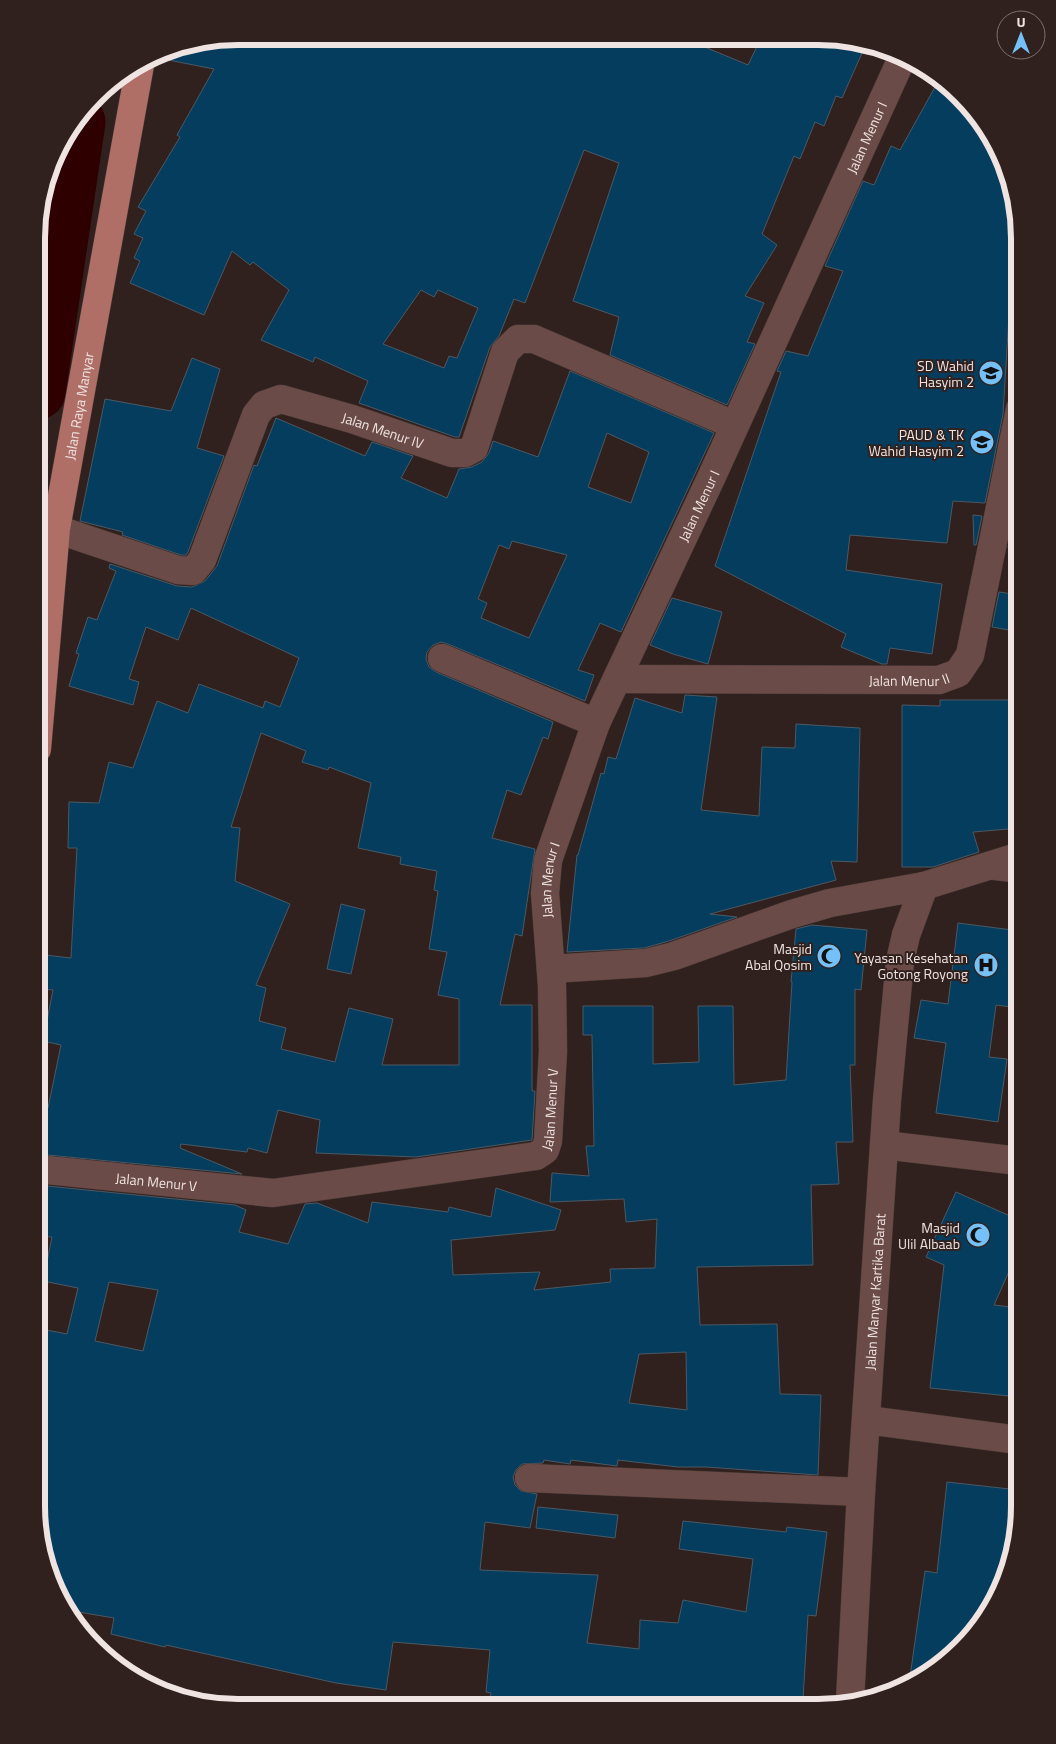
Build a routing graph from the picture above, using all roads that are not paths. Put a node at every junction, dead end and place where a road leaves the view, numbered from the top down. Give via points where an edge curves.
1 (900, 63) edge
2 (138, 73) edge
3 (734, 425) junction
4 (1011, 453) edge
5 (56, 530) junction
6 (45, 656) edge
7 (442, 658) dead end
8 (617, 679) junction
9 (596, 722) junction
10 (1011, 859) edge
11 (979, 869) junction
12 (1011, 873) edge
13 (924, 886) junction
14 (551, 969) junction
15 (884, 1145) junction
16 (1011, 1160) edge
17 (45, 1170) edge
18 (867, 1420) junction
19 (1011, 1439) edge
20 (529, 1478) dead end
21 (861, 1492) junction
22 (850, 1696) edge

1 - 3 street, Jalan Menur I
2 - 5 main road, Jalan Raya Manyar
3 - 5 street, Jalan Menur IV via 534,340 518,340 505,352 474,448 465,453 452,453 282,399 264,405 256,415 202,560 193,571 178,570
3 - 8 street, Jalan Menur I
4 - 8 street, Jalan Menur II via 970,655 958,673 939,680
5 - 6 main road, Jalan Raya Manyar
7 - 9 street
8 - 9 street, Jalan Menur I
9 - 14 street, Jalan Menur I via 548,860 545,893
10 - 11 street
11 - 12 lane
11 - 13 street
13 - 14 street via 792,914 646,963
13 - 15 street, Jalan Manyar Kartika Barat via 900,961
14 - 17 street, Jalan Menur V via 553,1051 548,1141 545,1150 536,1156 274,1193
15 - 16 street
15 - 18 street, Jalan Manyar Kartika Barat
18 - 19 street
18 - 21 street, Jalan Manyar Kartika Barat
20 - 21 street
21 - 22 street, Jalan Manyar Kartika Barat

